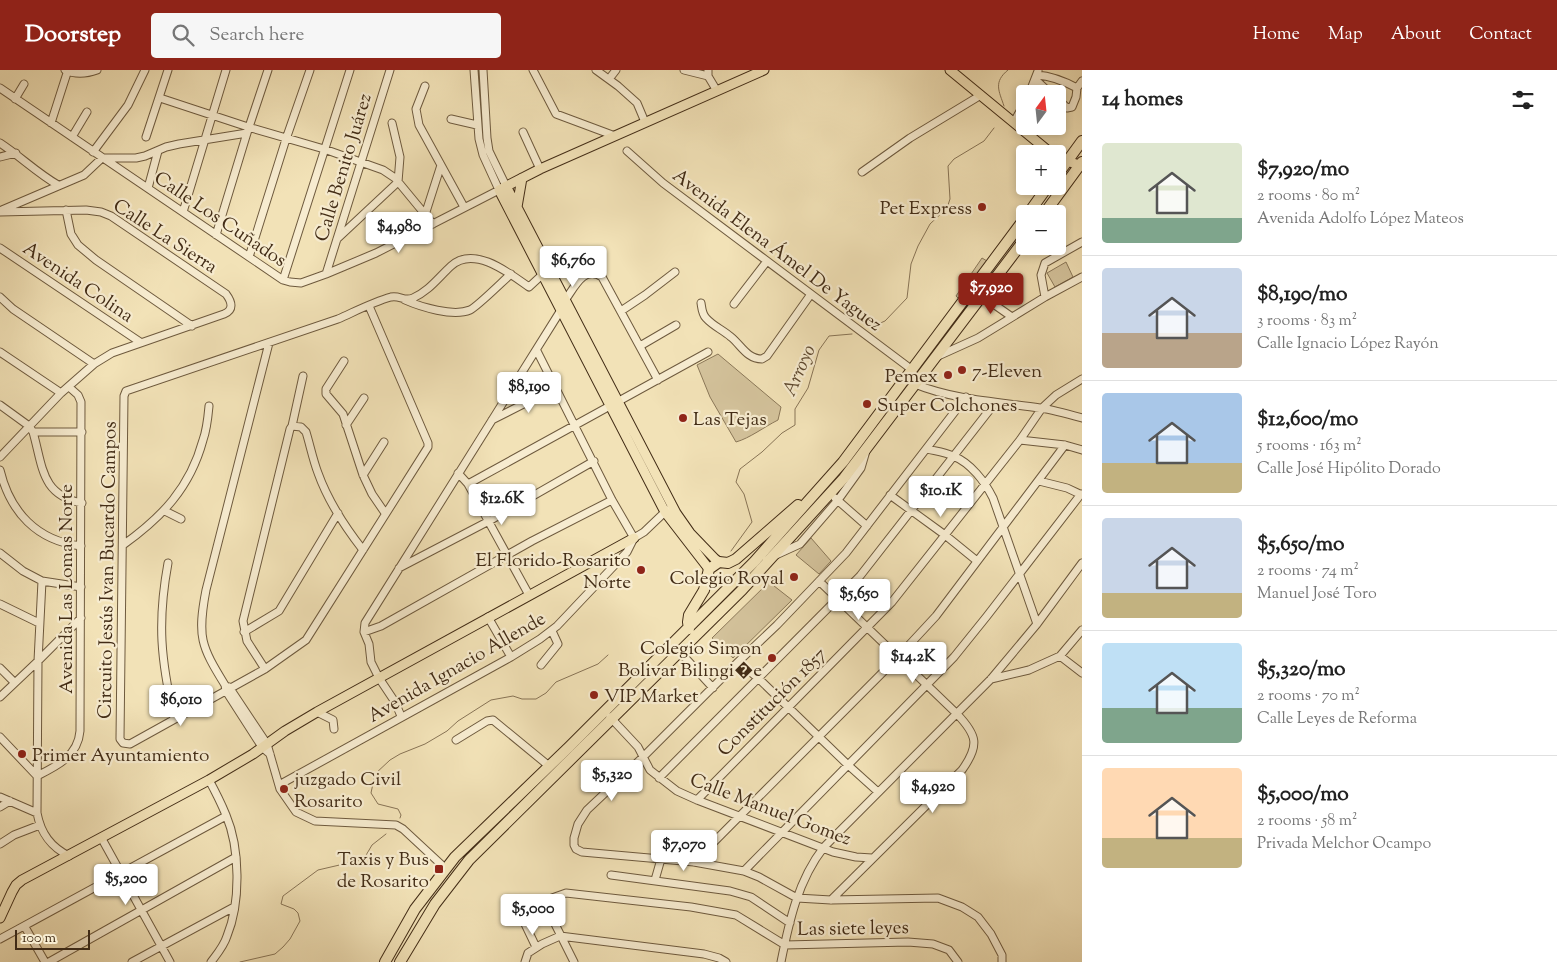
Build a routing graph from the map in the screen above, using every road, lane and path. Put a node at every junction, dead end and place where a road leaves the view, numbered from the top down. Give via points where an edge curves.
1 (67, 70) edge
2 (97, 70) edge
3 (145, 70) edge
4 (168, 70) edge
5 (226, 70) edge
6 (268, 70) edge
7 (310, 70) edge
8 (350, 70) edge
9 (390, 70) edge
10 (474, 70) edge
11 (482, 70) edge
12 (533, 70) edge
13 (596, 70) edge
14 (616, 70) edge
15 (684, 70) edge
16 (764, 70) edge
17 (950, 70) edge
18 (753, 72) edge
19 (708, 73) edge
20 (1037, 75) edge
21 (609, 79) junction
22 (1082, 81) edge
23 (24, 84) dead end
24 (425, 86) dead end
25 (0, 88) edge
26 (1077, 88) junction
27 (717, 91) junction
28 (981, 95) junction
29 (160, 98) junction
30 (15, 99) junction
31 (477, 99) junction
32 (486, 99) junction
33 (1066, 107) edge
34 (87, 112) dead end
35 (212, 115) junction
36 (1016, 118) edge
37 (451, 119) dead end
38 (645, 122) junction
39 (1014, 122) junction
40 (392, 123) dead end
41 (51, 124) junction
42 (477, 125) junction
43 (248, 130) junction
44 (523, 132) dead end
45 (615, 136) junction
46 (146, 137) dead end
47 (72, 138) junction
48 (286, 139) junction
49 (203, 140) junction
50 (1082, 142) edge
51 (0, 143) edge
52 (1041, 145) edge
53 (324, 149) junction
54 (158, 151) junction
55 (93, 152) junction
56 (627, 152) dead end
57 (16, 153) junction
58 (486, 153) junction
59 (1066, 156) edge
60 (0, 157) edge
61 (102, 158) junction
62 (361, 161) junction
63 (1066, 161) edge
64 (1081, 164) edge
65 (441, 165) junction
66 (540, 169) junction
67 (862, 172) dead end
68 (522, 178) junction
69 (398, 182) junction
70 (58, 185) junction
71 (148, 188) junction
72 (503, 188) junction
73 (1051, 205) edge
74 (464, 207) junction
75 (517, 207) junction
76 (66, 210) junction
77 (0, 211) edge
78 (183, 212) junction
79 (425, 214) junction
80 (433, 224) junction
81 (1016, 230) edge
82 (216, 234) junction
83 (337, 239) junction
84 (1082, 242) edge
85 (0, 248) edge
86 (1016, 251) edge
87 (249, 257) junction
88 (767, 261) junction
89 (675, 272) dead end
90 (326, 274) junction
91 (510, 274) junction
92 (543, 274) junction
93 (1082, 277) edge
94 (283, 280) junction
95 (811, 294) junction
96 (982, 296) junction
97 (0, 297) edge
98 (1045, 297) junction
99 (405, 300) junction
100 (701, 303) dead end
101 (734, 304) dead end
102 (565, 305) junction
103 (369, 306) junction
104 (621, 311) junction
105 (1012, 317) junction
106 (676, 325) dead end
107 (192, 326) junction
108 (140, 342) junction
109 (269, 342) junction
110 (640, 346) junction
111 (537, 351) junction
112 (0, 352) edge
113 (708, 352) dead end
114 (934, 359) junction
115 (344, 361) dead end
116 (94, 364) junction
117 (911, 370) junction
118 (303, 376) dead end
119 (1082, 379) edge
120 (658, 380) junction
121 (915, 384) junction
122 (69, 387) junction
123 (555, 388) junction
124 (61, 393) junction
125 (966, 397) junction
126 (364, 398) dead end
127 (888, 400) junction
128 (900, 402) junction
129 (995, 402) junction
130 (615, 404) junction
131 (0, 405) edge
132 (209, 406) dead end
133 (1042, 408) junction
134 (1082, 418) edge
135 (492, 420) junction
136 (346, 425) junction
137 (292, 426) junction
138 (575, 426) junction
139 (31, 429) junction
140 (82, 432) junction
141 (1020, 440) junction
142 (384, 442) dead end
143 (1065, 446) junction
144 (927, 449) junction
145 (1082, 450) edge
146 (954, 456) junction
147 (0, 457) edge
148 (594, 461) junction
149 (0, 470) edge
150 (458, 473) junction
151 (363, 475) junction
152 (1039, 482) junction
153 (985, 483) junction
154 (468, 484) junction
155 (890, 495) junction
156 (1081, 495) edge
157 (834, 497) junction
158 (612, 500) junction
159 (82, 503) junction
160 (803, 506) junction
161 (668, 508) junction
162 (912, 510) junction
163 (165, 511) junction
164 (338, 513) junction
165 (385, 513) junction
166 (180, 519) dead end
167 (489, 521) junction
168 (867, 526) junction
169 (1003, 528) junction
170 (945, 535) junction
171 (634, 538) junction
172 (123, 545) junction
173 (782, 545) junction
174 (81, 546) junction
175 (364, 550) junction
176 (0, 554) edge
177 (507, 556) junction
178 (774, 556) junction
179 (977, 561) junction
180 (719, 562) junction
181 (1082, 562) edge
182 (168, 563) dead end
183 (399, 568) junction
184 (709, 569) junction
185 (1019, 573) junction
186 (42, 580) junction
187 (818, 580) junction
188 (81, 587) junction
189 (529, 595) junction
190 (838, 600) junction
191 (0, 604) edge
192 (488, 617) junction
193 (81, 618) junction
194 (40, 623) junction
195 (1036, 624) junction
196 (689, 628) junction
197 (868, 628) junction
198 (1082, 630) edge
199 (552, 631) junction
200 (244, 632) junction
201 (364, 632) junction
202 (680, 652) junction
203 (1060, 656) junction
204 (511, 657) junction
205 (898, 657) junction
206 (38, 661) junction
207 (738, 662) junction
208 (541, 665) dead end
209 (0, 668) edge
210 (265, 668) junction
211 (660, 672) junction
212 (1082, 673) edge
213 (379, 678) junction
214 (758, 678) junction
215 (991, 679) junction
216 (14, 682) junction
217 (927, 686) junction
218 (227, 688) junction
219 (713, 688) junction
220 (0, 696) edge
221 (788, 708) junction
222 (317, 712) junction
223 (604, 712) junction
224 (957, 714) junction
225 (401, 716) junction
226 (174, 718) junction
227 (612, 720) junction
228 (334, 729) dead end
229 (818, 736) junction
230 (0, 737) edge
231 (456, 740) dead end
232 (264, 745) junction
233 (643, 758) junction
234 (848, 765) junction
235 (549, 766) junction
236 (38, 776) junction
237 (659, 778) junction
238 (209, 780) junction
239 (279, 785) junction
240 (878, 792) junction
241 (0, 797) edge
242 (697, 800) junction
243 (10, 802) junction
244 (0, 807) edge
245 (37, 814) junction
246 (226, 816) junction
247 (739, 816) junction
248 (40, 824) junction
249 (782, 832) junction
250 (102, 838) junction
251 (0, 844) edge
252 (824, 847) junction
253 (69, 856) junction
254 (236, 857) junction
255 (872, 858) junction
256 (661, 859) junction
257 (694, 862) junction
258 (445, 868) junction
259 (744, 871) junction
260 (121, 874) junction
261 (611, 874) dead end
262 (656, 880) junction
263 (797, 898) junction
264 (519, 900) dead end
265 (831, 900) junction
266 (234, 907) junction
267 (2, 908) edge
268 (141, 910) junction
269 (0, 918) edge
270 (790, 923) junction
271 (25, 927) junction
272 (560, 936) junction
273 (0, 939) edge
274 (785, 945) junction
275 (161, 946) junction
276 (536, 947) junction
277 (47, 962) edge
278 (132, 962) edge
279 (170, 962) edge
280 (210, 962) edge
281 (385, 962) edge
282 (400, 962) edge
283 (525, 962) edge
284 (574, 962) edge
285 (726, 962) edge
286 (781, 962) edge
287 (958, 962) edge
288 (1002, 962) edge

1 - 2 street via 88,73
1 - 41 street
3 - 55 street via 128,105
4 - 29 street
5 - 35 street
6 - 43 street
7 - 48 street
8 - 53 street
9 - 62 street, Calle Benito Juárez
10 - 31 street
11 - 32 street
12 - 45 street via 556,114
13 - 21 street
14 - 21 street
15 - 19 street
16 - 18 main road, Calle Los Cuñados
17 - 28 main road
18 - 27 main road, Calle Los Cuñados
19 - 27 street
20 - 26 street via 1048,75
21 - 38 street via 637,103
22 - 26 street
23 - 30 street
24 - 65 street via 416,109 419,125
25 - 30 street, Calle Los Cuñados
26 - 33 street via 1072,107
27 - 38 main road, Calle Los Cuñados
28 - 39 main road
28 - 67 street
29 - 35 street
29 - 46 street
30 - 41 street, Calle Los Cuñados
31 - 32 street
31 - 42 street
32 - 58 street
34 - 47 street
35 - 43 street
35 - 49 street
36 - 39 street
37 - 42 street
38 - 45 main road, Calle Los Cuñados
39 - 52 main road
40 - 69 street via 400,157
41 - 47 street, Calle Los Cuñados
42 - 58 street
43 - 48 street
43 - 49 street
43 - 82 street
44 - 66 street
45 - 66 main road, Calle Los Cuñados
47 - 55 street, Calle Los Cuñados
48 - 53 street
48 - 87 street
49 - 54 street via 172,145
49 - 78 street
50 - 59 highway
51 - 57 street
53 - 62 street
53 - 94 street
54 - 61 street via 136,158
54 - 71 street
55 - 61 street, Calle Los Cuñados
56 - 88 street, Avenida Elena Ámel De Yaguez
57 - 60 street
57 - 70 street
58 - 72 street
61 - 70 street, Calle La Sierra via 84,175
61 - 71 street, Calle Los Cuñados
62 - 69 street via 389,173
62 - 83 street, Calle Benito Juárez
63 - 64 main road
64 - 73 highway
65 - 74 street
65 - 79 street
66 - 68 main road, Calle Los Cuñados
68 - 72 main road, Calle Los Cuñados
68 - 75 main road
69 - 79 street
69 - 83 street
70 - 77 street, Calle La Sierra
71 - 78 street, Calle Los Cuñados
72 - 74 street, Calle Los Cuñados
72 - 75 main road
72 - 92 main road
74 - 80 street, Calle Los Cuñados
75 - 102 main road
76 - 77 street, Calle La Sierra
76 - 107 street via 71,234 78,245
76 - 107 street, Calle La Sierra via 94,210 111,216 231,300 231,309 224,314
78 - 82 street, Calle Los Cuñados
79 - 80 street
80 - 90 street, Calle Los Cuñados
81 - 117 highway
82 - 87 street, Calle Los Cuñados
83 - 90 street, Calle Benito Juárez
84 - 98 street via 1045,263 1040,275
85 - 108 street, Avenida Colina
86 - 96 highway
87 - 94 street, Calle Los Cuñados
88 - 95 street, Avenida Elena Ámel De Yaguez
88 - 101 street
89 - 104 street
90 - 94 street, Calle Los Cuñados via 301,283
91 - 92 street, Circuito Jesús Ivan Bucardo Campos via 529,287
91 - 99 street via 470,310 452,312 423,308
91 - 99 street, Circuito Jesús Ivan Bucardo Campos via 469,258 457,262 431,286
92 - 102 main road
93 - 98 street
95 - 100 street via 762,359 747,353 704,316
95 - 117 street, Avenida Elena Ámel De Yaguez
96 - 105 street
96 - 114 highway
97 - 116 street
98 - 105 street
99 - 103 street, Circuito Jesús Ivan Bucardo Campos via 394,296
102 - 104 street via 582,277 592,272 602,277
102 - 111 street
102 - 130 main road
103 - 109 street, Circuito Jesús Ivan Bucardo Campos
103 - 165 street, Circuito Jesús Ivan Bucardo Campos via 428,445
104 - 110 street
105 - 114 street via 973,341
106 - 110 street
107 - 108 street
108 - 116 street
109 - 172 street, Circuito Jesús Ivan Bucardo Campos via 126,391
109 - 218 street via 202,613 203,644
110 - 120 street
111 - 123 street
111 - 135 street
112 - 124 street
113 - 120 street
114 - 121 highway
115 - 136 street via 326,392 338,406
116 - 122 street
117 - 127 highway
118 - 137 street
119 - 133 street, Constitución 1857
120 - 130 street
121 - 125 street
121 - 128 highway
122 - 124 street
122 - 140 street, Avenida Las Lomas Norte via 81,402
123 - 135 street
123 - 138 street
124 - 139 street
125 - 129 street
125 - 144 street
126 - 136 street
127 - 128 highway
127 - 160 highway via 839,466
128 - 157 highway
129 - 133 street
129 - 146 street
130 - 138 street
130 - 161 main road
131 - 139 street
132 - 163 street via 198,457 177,497
133 - 134 street
133 - 141 street, Constitución 1857
135 - 150 street
136 - 151 street
137 - 164 street via 301,427 306,432 318,473
137 - 200 street via 247,603
138 - 148 street
138 - 154 street
139 - 140 street
139 - 147 street
139 - 159 street via 50,487 58,495
140 - 159 street, Avenida Las Lomas Norte
141 - 143 street
141 - 153 street, Constitución 1857
142 - 151 street
143 - 145 street
143 - 152 street
144 - 146 street
144 - 155 street
146 - 153 street
146 - 162 street
148 - 158 street
148 - 167 street
149 - 174 street via 8,496 25,519 50,538
150 - 154 street
150 - 183 street
151 - 165 street
152 - 156 street via 1067,488
152 - 169 street
153 - 169 street
153 - 170 street, Constitución 1857
154 - 167 street
155 - 162 street
155 - 168 street
156 - 185 street
157 - 168 street
157 - 173 highway
157 - 178 street via 800,544
158 - 171 street
158 - 177 street
159 - 174 street, Avenida Las Lomas Norte
160 - 173 highway via 806,511 784,536
160 - 180 highway via 796,505 736,559 728,563
160 - 196 highway
161 - 171 street, Avenida Ignacio Allende
161 - 180 main road
161 - 184 main road
162 - 170 street
162 - 190 street
163 - 166 street
163 - 172 street
164 - 175 street
164 - 200 street via 279,611
165 - 175 street, Circuito Jesús Ivan Bucardo Campos
167 - 177 street
167 - 183 street
168 - 187 street via 846,553
169 - 179 street
169 - 185 street
170 - 179 street
170 - 197 street, Constitución 1857
171 - 189 main road
171 - 199 street, Avenida Ignacio Allende via 615,566
172 - 226 street, Circuito Jesús Ivan Bucardo Campos via 120,739 130,744
173 - 178 highway
174 - 188 street, Avenida Las Lomas Norte
175 - 210 street, Circuito Jesús Ivan Bucardo Campos via 306,640
176 - 186 street
177 - 189 street
177 - 201 street via 381,626
178 - 202 highway
179 - 205 street via 936,616
180 - 184 highway
181 - 195 street
182 - 226 street via 160,636
183 - 201 street via 368,618
184 - 196 highway via 704,590 689,615
185 - 195 street
185 - 217 street
186 - 188 street
186 - 194 street
187 - 190 street
187 - 207 street
188 - 193 street, Avenida Las Lomas Norte
189 - 192 main road
190 - 197 street
190 - 214 street
191 - 194 street
192 - 204 street
192 - 213 main road
193 - 206 street
193 - 236 street, Avenida Las Lomas Norte via 80,737 63,762
194 - 206 street
195 - 215 street
196 - 211 highway via 689,635 661,663
196 - 223 highway
197 - 205 street
197 - 221 street, Constitución 1857
198 - 203 street
199 - 204 street, Avenida Ignacio Allende
199 - 208 street via 558,644
200 - 210 street
201 - 213 street via 371,662
202 - 211 highway
202 - 219 street
203 - 212 street
203 - 215 street via 1029,670
204 - 225 street, Avenida Ignacio Allende
205 - 217 street
205 - 229 street
206 - 216 street
206 - 236 street
207 - 214 street
207 - 219 street
209 - 216 street
210 - 218 street, Circuito Jesús Ivan Bucardo Campos
211 - 227 highway
213 - 222 main road
213 - 225 street
214 - 221 street
214 - 237 street
215 - 224 street
216 - 220 street
217 - 224 street
217 - 234 street
218 - 226 street, Circuito Jesús Ivan Bucardo Campos
218 - 232 street
219 - 233 street
221 - 229 street
221 - 242 street, Constitución 1857
222 - 228 street via 333,720
222 - 232 main road
223 - 227 street, Calle Manuel Gomez
223 - 235 highway
224 - 240 street
224 - 255 street via 974,738 972,756 962,770
225 - 239 street, Avenida Ignacio Allende
227 - 233 street, Calle Manuel Gomez via 638,747
227 - 282 highway via 469,860 435,904
229 - 234 street
229 - 247 street
230 - 236 street
231 - 235 street via 493,720
232 - 238 main road
232 - 239 street
233 - 237 street, Calle Manuel Gomez
233 - 256 street via 582,815 574,844 582,852
234 - 240 street
234 - 249 street
235 - 258 highway
236 - 245 street
237 - 242 street, Calle Manuel Gomez
238 - 246 street
238 - 250 main road
239 - 258 street via 288,803 306,818 315,822 396,825
240 - 252 street
241 - 243 street
242 - 247 street, Calle Manuel Gomez
243 - 244 street
243 - 245 street
245 - 248 street
246 - 254 street
246 - 260 street
247 - 249 street, Calle Manuel Gomez
247 - 257 street
248 - 251 street
248 - 253 street via 50,843
249 - 252 street, Calle Manuel Gomez
249 - 259 street
250 - 253 main road
250 - 260 street
252 - 255 street, Calle Manuel Gomez via 843,854
252 - 263 street via 806,874
253 - 267 main road via 22,880
254 - 266 street
254 - 268 street
255 - 265 street
256 - 257 street
256 - 262 street
257 - 259 street
258 - 281 highway
259 - 263 street
260 - 268 street
260 - 271 street
261 - 262 street
262 - 270 street via 751,897
263 - 265 street
263 - 270 street
264 - 276 street via 525,924
265 - 288 street via 938,898 978,917 991,934 1002,955
266 - 275 street
266 - 280 street via 227,938
267 - 269 main road
268 - 275 street
268 - 277 street
270 - 274 street
271 - 273 street
271 - 277 street
272 - 274 street, Las siete leyes via 548,904 558,894 566,893 736,915
272 - 276 street
272 - 284 street, Las siete leyes
272 - 285 street via 704,954
274 - 286 street
274 - 287 street, Las siete leyes via 926,943 949,950
275 - 278 street
275 - 279 street
276 - 283 street via 528,953

